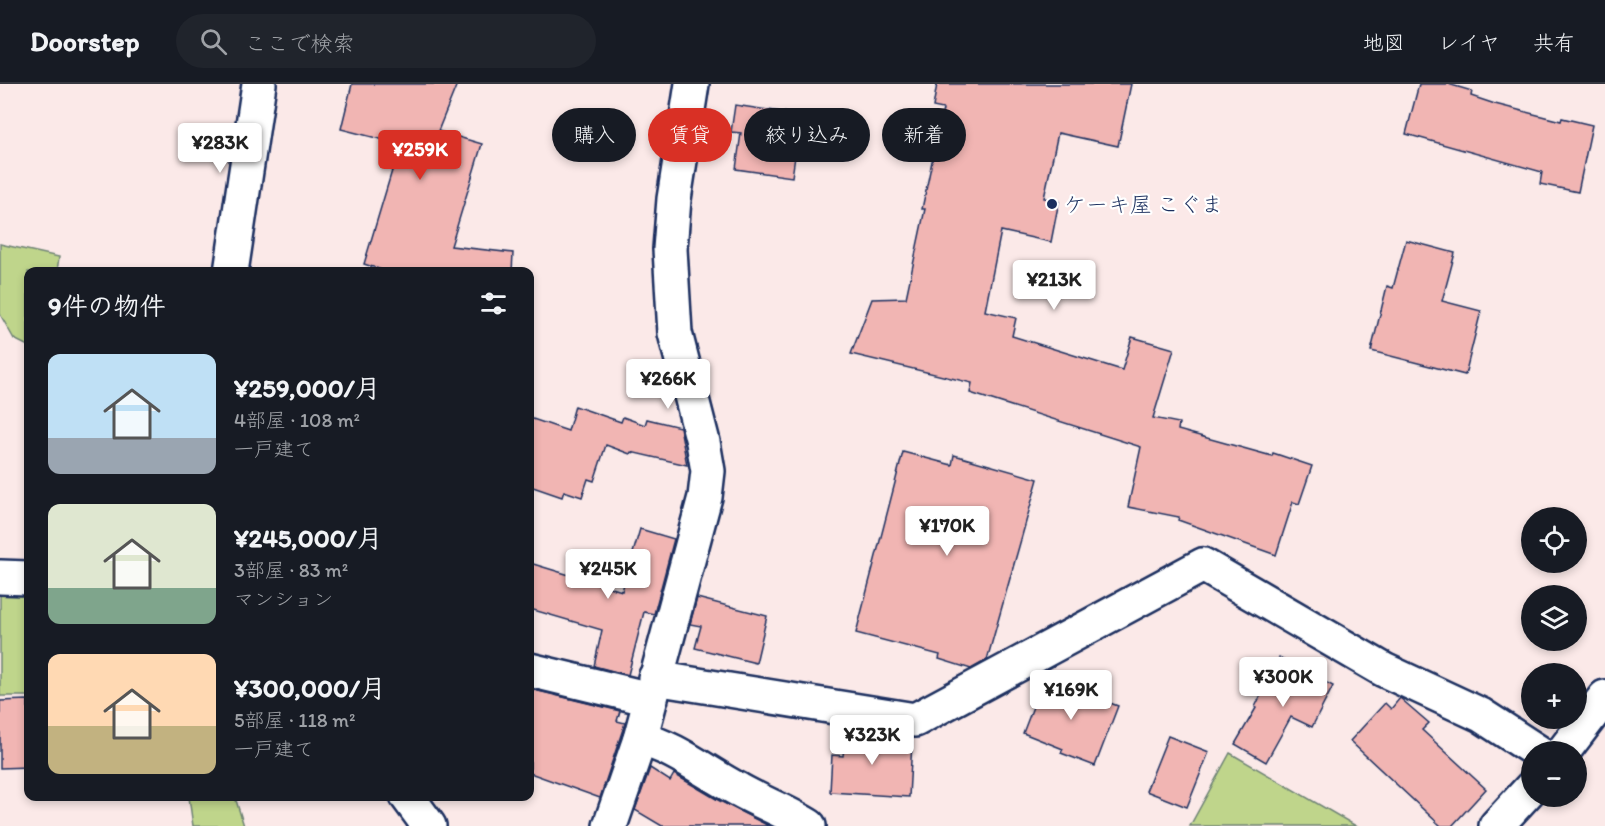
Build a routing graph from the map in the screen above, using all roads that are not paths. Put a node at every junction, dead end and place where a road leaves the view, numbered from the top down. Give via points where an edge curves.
1 (259, 84) edge
2 (692, 84) edge
3 (232, 267) edge
4 (0, 577) edge
5 (24, 578) edge
6 (534, 671) edge
7 (652, 689) junction
8 (1600, 715) edge
9 (640, 740) junction
10 (1521, 741) edge
11 (1574, 741) edge
12 (1521, 799) edge
13 (411, 801) edge
14 (429, 826) edge
15 (610, 826) edge
16 (809, 826) edge
17 (1496, 826) edge

1 - 3 street
2 - 7 street via 670,249 675,333 708,471 705,497
4 - 5 street
6 - 7 street
7 - 9 street
7 - 10 street via 915,720 1203,566 1384,670 1481,715
8 - 11 street
9 - 15 street
9 - 16 street via 657,743
12 - 17 street
13 - 14 street

